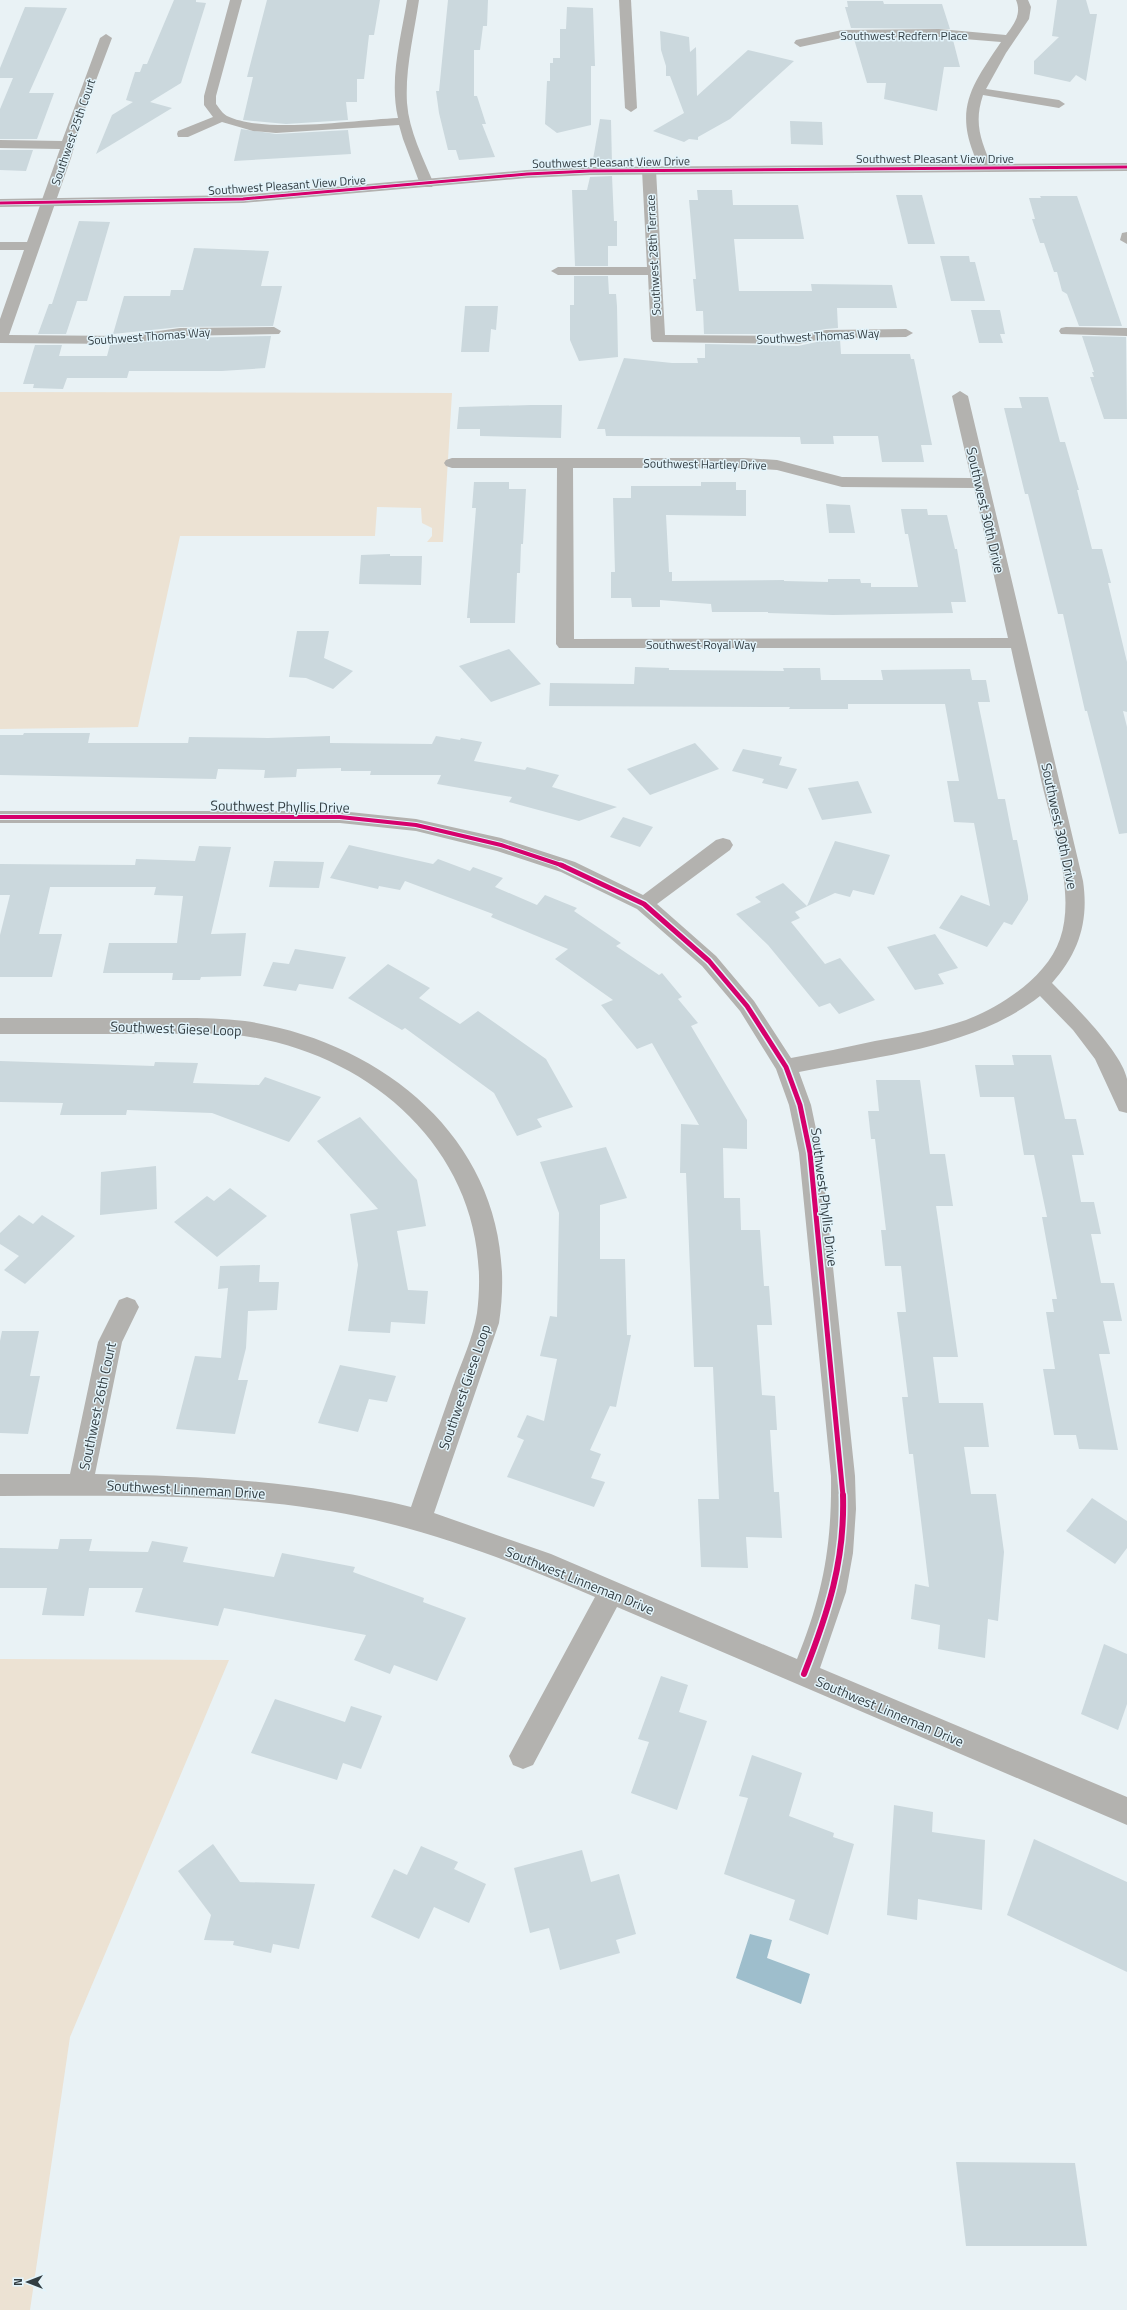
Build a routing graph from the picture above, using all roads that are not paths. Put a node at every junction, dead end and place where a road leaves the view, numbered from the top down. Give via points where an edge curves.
1 (236, 0) edge
2 (414, 0) edge
3 (625, 0) edge
4 (1022, 0) edge
5 (106, 38) dead end
6 (1009, 39) junction
7 (800, 43) dead end
8 (978, 91) junction
9 (1059, 104) dead end
10 (631, 108) dead end
11 (221, 118) junction
12 (404, 121) junction
13 (183, 134) dead end
14 (0, 144) edge
15 (67, 145) junction
16 (1127, 167) edge
17 (985, 168) junction
18 (649, 170) junction
19 (427, 184) junction
20 (0, 202) edge
21 (48, 202) junction
22 (0, 246) edge
23 (32, 246) junction
24 (558, 270) dead end
25 (653, 271) junction
26 (274, 331) dead end
27 (1066, 331) dead end
28 (1127, 332) edge
29 (906, 333) dead end
30 (0, 339) edge
31 (658, 339) joint
32 (960, 396) dead end
33 (565, 462) junction
34 (452, 463) dead end
35 (980, 483) junction
36 (1018, 643) junction
37 (0, 816) edge
38 (723, 846) dead end
39 (644, 904) junction
40 (1040, 984) junction
41 (0, 1026) edge
42 (786, 1067) junction
43 (1127, 1105) edge
44 (128, 1307) dead end
45 (0, 1484) edge
46 (80, 1485) junction
47 (419, 1520) junction
48 (611, 1592) junction
49 (804, 1674) junction
50 (523, 1756) dead end
51 (1127, 1811) edge

1 - 11 street via 210,96 210,105
2 - 12 street via 401,77
3 - 10 street
4 - 6 street via 1026,7 1022,19
5 - 15 street, Southwest 25th Court via 84,92
6 - 7 street, Southwest Redfern Place via 939,33 842,34
6 - 8 street
8 - 9 street
8 - 17 street via 971,109 971,120
11 - 12 street via 253,127 276,129
11 - 13 street
12 - 19 street
14 - 15 street
15 - 21 street, Southwest 25th Court
16 - 17 main road, Southwest Pleasant View Drive
17 - 18 main road, Southwest Pleasant View Drive
18 - 19 main road, Southwest Pleasant View Drive via 546,173
18 - 25 street, Southwest 28th Terrace
19 - 21 main road, Southwest Pleasant View Drive via 243,199
20 - 21 main road, Southwest Pleasant View Drive
21 - 23 street, Southwest 25th Court
22 - 23 street
23 - 30 street, Southwest 25th Court
24 - 25 street
25 - 31 street, Southwest 28th Terrace
26 - 30 street, Southwest Thomas Way via 186,332 122,340
27 - 28 street
29 - 31 street, Southwest Thomas Way via 826,334 798,340
32 - 35 street, Southwest 30th Drive
33 - 34 street, Southwest Hartley Drive
33 - 35 street, Southwest Hartley Drive via 744,463 777,465 842,482
33 - 36 street, Southwest Royal Way via 565,644
35 - 36 street, Southwest 30th Drive
36 - 40 street, Southwest 30th Drive via 1076,891 1071,937 1060,958
37 - 39 street, Southwest Phyllis Drive via 340,817 416,825 501,845 568,867
38 - 39 street
39 - 42 street, Southwest Phyllis Drive via 709,961 747,1006
40 - 42 street, Southwest 30th Drive via 1018,1003 974,1026 938,1037
40 - 43 street via 1072,1015 1106,1057
41 - 47 street, Southwest Giese Loop via 196,1026 257,1031 336,1056 383,1080 426,1116 445,1139 474,1190 484,1223 491,1288 487,1325
42 - 49 street, Southwest Phyllis Drive via 800,1105 810,1153 844,1476 844,1523 839,1566 826,1616
44 - 46 street, Southwest 26th Court via 110,1342
45 - 46 street, Southwest Linneman Drive
46 - 47 street, Southwest Linneman Drive via 198,1486 271,1492 330,1501
47 - 48 street, Southwest Linneman Drive via 472,1537
48 - 49 street, Southwest Linneman Drive
48 - 50 street
49 - 51 street, Southwest Linneman Drive

